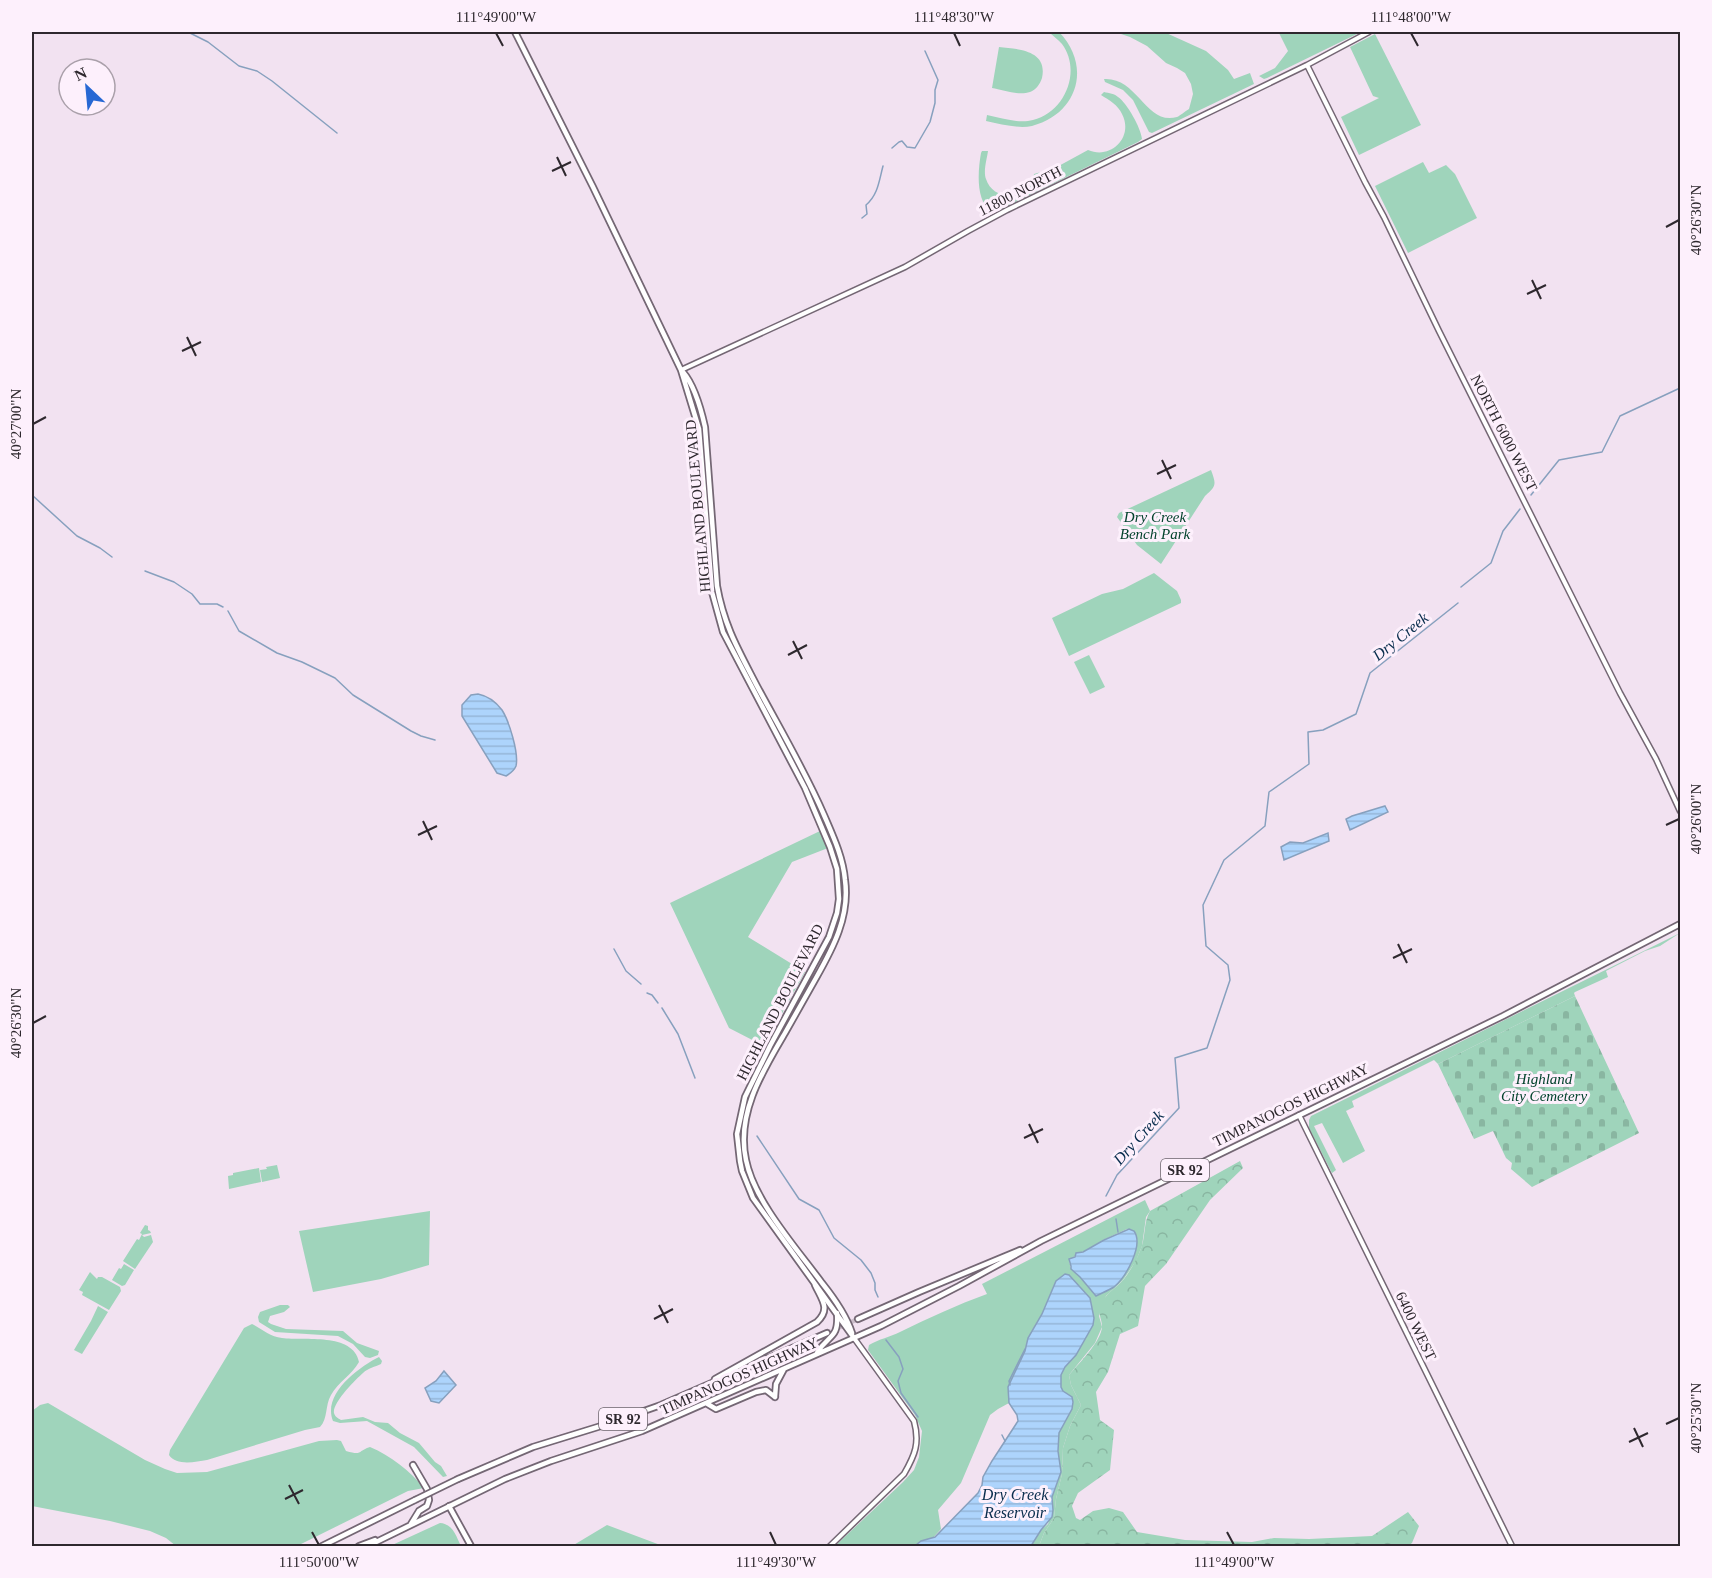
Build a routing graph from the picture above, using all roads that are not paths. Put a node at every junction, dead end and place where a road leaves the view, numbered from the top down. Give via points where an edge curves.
1 (515, 32) edge
2 (1369, 32) edge
3 (1306, 65) junction
4 (681, 370) junction
5 (1680, 811) edge
6 (1680, 924) edge
7 (1299, 1115) junction
8 (1041, 1241) junction
9 (815, 1285) junction
10 (837, 1313) junction
11 (858, 1319) tunnel mouth
12 (827, 1333) tunnel mouth
13 (854, 1338) junction
14 (817, 1354) junction
15 (785, 1368) junction
16 (689, 1394) junction
17 (705, 1403) junction
18 (413, 1465) dead end
19 (449, 1506) junction
20 (410, 1526) junction
21 (400, 1530) junction
22 (322, 1546) edge
23 (359, 1546) edge
24 (368, 1546) edge
25 (376, 1546) edge
26 (471, 1546) edge
27 (830, 1546) edge
28 (1512, 1546) edge

1 - 4 main road, HIGHLAND BOULEVARD
2 - 3 street, 11800 NORTH
3 - 4 street, 11800 NORTH via 1007,210 905,267
3 - 5 street, NORTH 6000 WEST
4 - 9 main road, HIGHLAND BOULEVARD via 699,429 712,592 723,632 805,788 837,869 839,899 830,937 744,1097 737,1134 742,1172 753,1198
4 - 13 main road, HIGHLAND BOULEVARD via 705,427 720,605 732,639 814,792 846,881 843,919 832,949 751,1100 743,1134 746,1160 762,1199 834,1299
6 - 7 main road, TIMPANOGOS HIGHWAY / SR 92
7 - 8 main road, TIMPANOGOS HIGHWAY / SR 92
7 - 28 street, 6400 WEST
8 - 11 main road, SR 92
8 - 13 main road, TIMPANOGOS HIGHWAY / SR 92
9 - 10 main road, HIGHLAND BOULEVARD
9 - 16 main road via 825,1307 824,1316
10 - 13 main road, HIGHLAND BOULEVARD
10 - 14 main road via 837,1330
12 - 16 main road, SR 92
13 - 14 main road, TIMPANOGOS HIGHWAY / SR 92
13 - 27 street via 914,1421 917,1443 904,1474
14 - 15 main road, TIMPANOGOS HIGHWAY / SR 92
15 - 17 main road, TIMPANOGOS HIGHWAY / SR 92
15 - 17 main road via 776,1384 775,1397 766,1390 716,1409
16 - 22 main road, SR 92, bridge via 634,1416 532,1447
17 - 19 main road, TIMPANOGOS HIGHWAY / SR 92 via 630,1436 505,1479
18 - 20 main road via 428,1489 429,1500
19 - 20 main road, TIMPANOGOS HIGHWAY / SR 92
19 - 26 main road
20 - 21 main road, TIMPANOGOS HIGHWAY / SR 92
21 - 23 main road
21 - 24 main road, TIMPANOGOS HIGHWAY / SR 92
21 - 25 main road, SR 92

